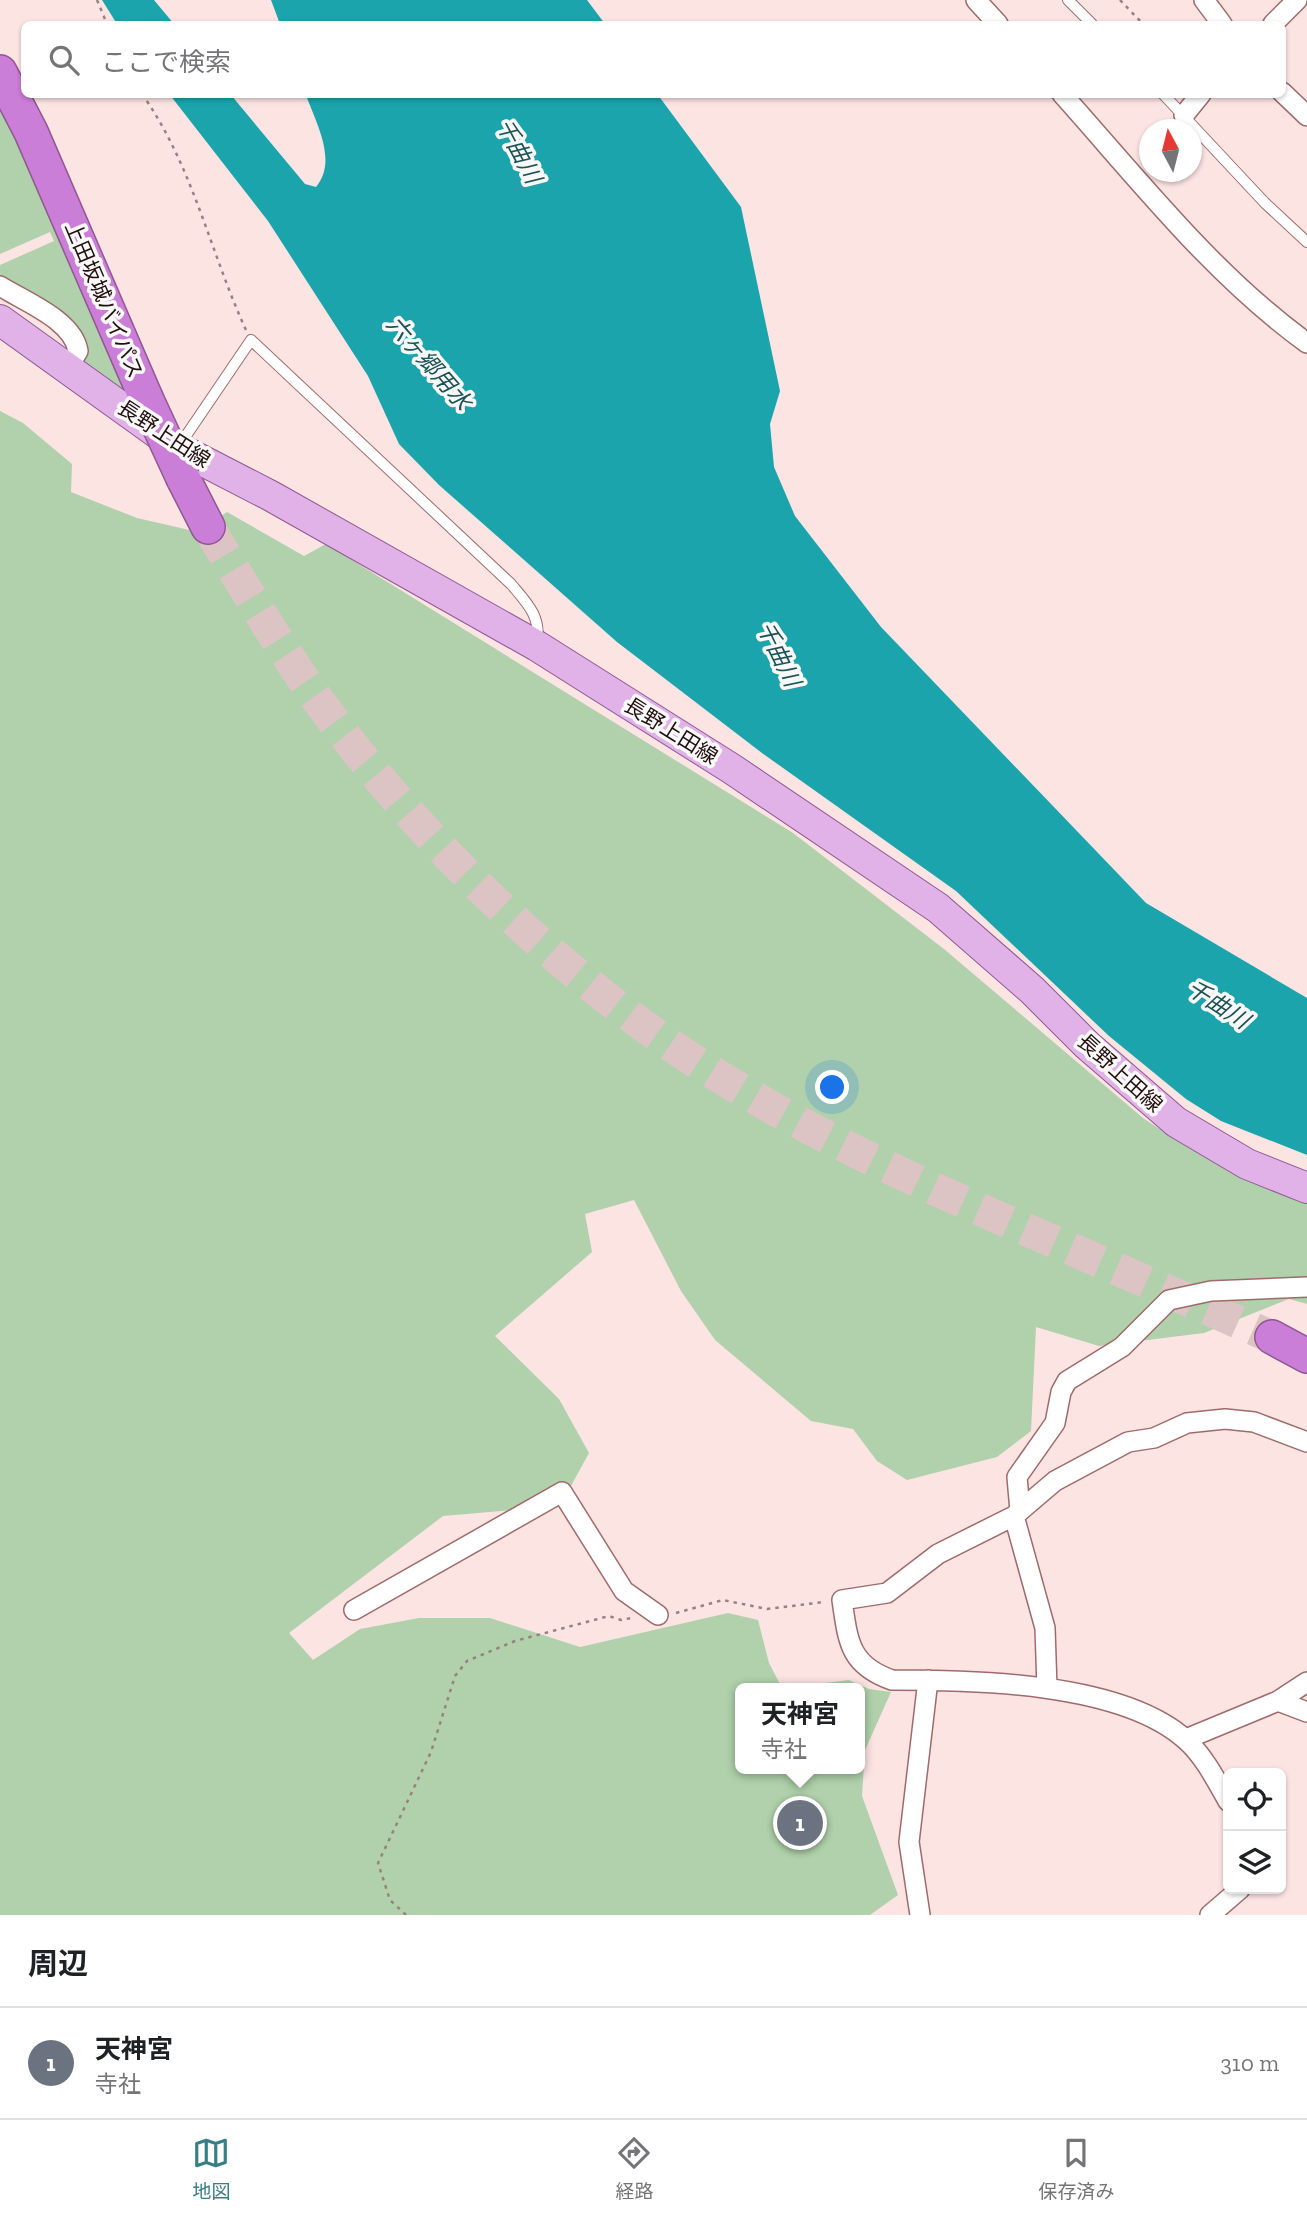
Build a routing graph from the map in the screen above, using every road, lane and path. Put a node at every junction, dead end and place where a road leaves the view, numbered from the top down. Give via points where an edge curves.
1 (97, 0) edge
2 (976, 0) edge
3 (1068, 0) edge
4 (1120, 0) edge
5 (1205, 0) edge
6 (1297, 0) edge
7 (106, 21) edge
8 (995, 21) edge
9 (1089, 21) edge
10 (1140, 21) edge
11 (1220, 21) edge
12 (1276, 21) edge
13 (0, 72) edge
14 (1286, 95) edge
15 (144, 98) edge
16 (1066, 98) edge
17 (1167, 98) edge
18 (1198, 98) edge
19 (1184, 115) junction
20 (1307, 116) edge
21 (1307, 242) edge
22 (0, 286) edge
23 (0, 320) edge
24 (251, 340) junction
25 (1307, 343) edge
26 (67, 369) junction
27 (180, 463) junction
28 (208, 527) tunnel mouth
29 (537, 646) junction
30 (1307, 1188) edge
31 (1307, 1287) edge
32 (1272, 1337) tunnel mouth
33 (1307, 1356) edge
34 (1307, 1442) edge
35 (1017, 1513) junction
36 (842, 1600) junction
37 (354, 1610) dead end
38 (658, 1615) junction
39 (928, 1680) junction
40 (1307, 1682) edge
41 (1047, 1688) junction
42 (1278, 1701) junction
43 (1307, 1712) edge
44 (1186, 1739) junction
45 (1223, 1793) edge
46 (1235, 1894) edge
47 (1239, 1894) edge
48 (406, 1915) edge
49 (919, 1915) edge
50 (1210, 1915) edge
51 (1231, 1915) edge

1 - 7 path
2 - 8 street
3 - 9 lane
4 - 10 path
5 - 11 street
6 - 12 street
13 - 27 highway, 上田坂城バイパス, bridge via 31,132 146,398
14 - 20 street
15 - 24 path via 188,175 231,298
16 - 25 street via 1233,280
17 - 19 lane
18 - 19 street
19 - 21 lane
22 - 26 street via 68,329 78,351
23 - 26 main road, 長野上田線
24 - 27 lane
24 - 29 lane via 511,584 532,609 539,626
26 - 27 main road, 長野上田線
27 - 28 highway, 上田坂城バイパス
27 - 29 main road, 長野上田線 via 271,496
29 - 30 main road, 長野上田線 via 732,769 938,908 1176,1122 1247,1164
31 - 35 street via 1211,1291 1175,1297 1163,1304 1122,1346 1072,1376 1063,1387 1055,1423 1017,1477
32 - 33 highway
34 - 35 street via 1254,1422 1187,1423 1154,1438 1128,1442 1055,1481
35 - 36 street via 938,1554 887,1593
35 - 41 street via 1045,1628
36 - 38 path via 766,1609 723,1600
36 - 39 street via 856,1659 873,1673 892,1680
37 - 38 street via 562,1492 624,1591
38 - 48 path via 621,1620 609,1616 515,1641 467,1661 455,1676 431,1752 377,1863 390,1900
39 - 41 street
39 - 49 street via 909,1842
40 - 42 street
41 - 44 street via 1099,1698
42 - 43 street
42 - 44 street
44 - 45 street
46 - 50 street
47 - 51 street

